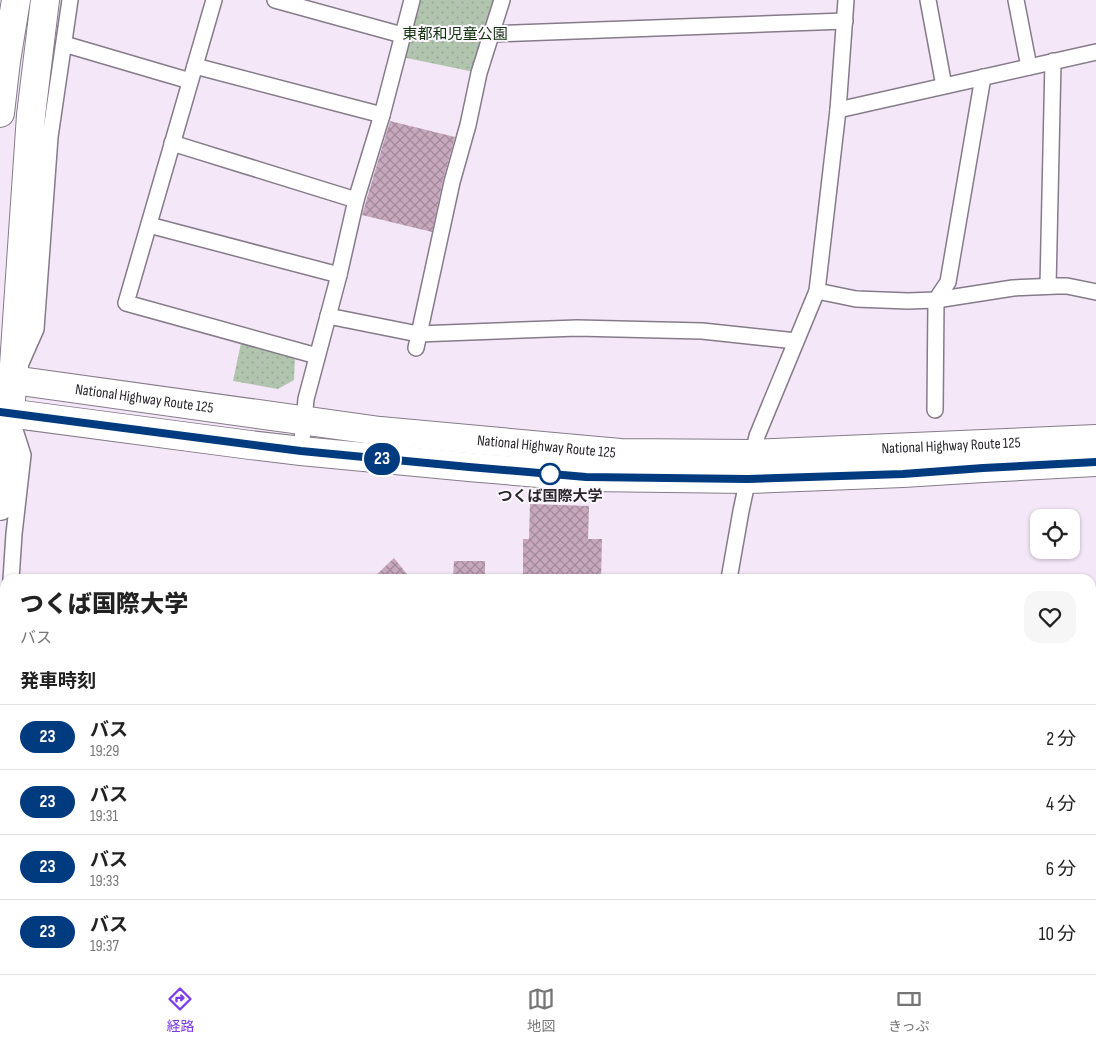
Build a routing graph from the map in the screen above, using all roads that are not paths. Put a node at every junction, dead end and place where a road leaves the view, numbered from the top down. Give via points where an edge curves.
1 (16, 0) edge
2 (45, 0) edge
3 (70, 0) edge
4 (214, 0) edge
5 (275, 0) edge
6 (412, 0) edge
7 (502, 0) edge
8 (846, 0) edge
9 (928, 0) edge
10 (1016, 0) edge
11 (844, 21) junction
12 (490, 34) junction
13 (402, 35) junction
14 (64, 44) junction
15 (1096, 52) edge
16 (1053, 62) junction
17 (195, 66) junction
18 (1029, 67) junction
19 (983, 77) junction
20 (190, 81) junction
21 (944, 86) junction
22 (838, 110) junction
23 (0, 112) edge
24 (382, 115) junction
25 (172, 143) junction
26 (356, 200) junction
27 (149, 225) junction
28 (339, 275) junction
29 (1048, 286) junction
30 (817, 291) junction
31 (1096, 292) edge
32 (936, 300) junction
33 (328, 316) junction
34 (417, 341) junction
35 (796, 341) junction
36 (317, 356) junction
37 (7, 379) edge
38 (936, 410) dead end
39 (5, 413) edge
40 (304, 420) junction
41 (1096, 433) edge
42 (1096, 439) edge
43 (999, 443) junction
44 (301, 451) junction
45 (1096, 462) edge
46 (751, 467) junction
47 (983, 468) junction
48 (1096, 469) edge
49 (0, 506) edge
50 (11, 574) edge
51 (730, 574) edge

1 - 23 highway
2 - 37 highway
3 - 14 street
4 - 17 street
5 - 13 street
6 - 13 street
7 - 12 street
8 - 11 street
9 - 21 street
10 - 18 street
11 - 12 street
11 - 22 street
12 - 34 street via 452,182
13 - 24 street
14 - 20 street
14 - 37 street via 50,137 36,328
15 - 16 street
16 - 18 street
16 - 29 street
17 - 20 street
17 - 24 street
18 - 19 street
19 - 21 street
19 - 32 street via 948,282
20 - 25 street
21 - 22 street
22 - 30 street
24 - 26 street
25 - 26 street
25 - 27 street
26 - 28 street
27 - 28 street
27 - 36 street via 126,303
28 - 33 street
29 - 31 street
29 - 32 street
30 - 32 street via 856,299
30 - 35 street
32 - 38 street
33 - 34 street
33 - 36 street
34 - 35 street via 587,329 702,331
35 - 46 street via 757,436
36 - 40 street
37 - 39 highway
37 - 40 highway, National Highway Route 125
39 - 44 highway, National Highway Route 125
39 - 49 highway
39 - 50 street via 23,455
40 - 44 street
40 - 46 highway, National Highway Route 125
41 - 43 highway
42 - 43 highway, National Highway Route 125
43 - 46 highway, National Highway Route 125
44 - 46 highway, National Highway Route 125 via 586,477
45 - 47 highway, National Highway Route 125
46 - 47 highway, National Highway Route 125 via 903,474
46 - 51 street
47 - 48 highway

